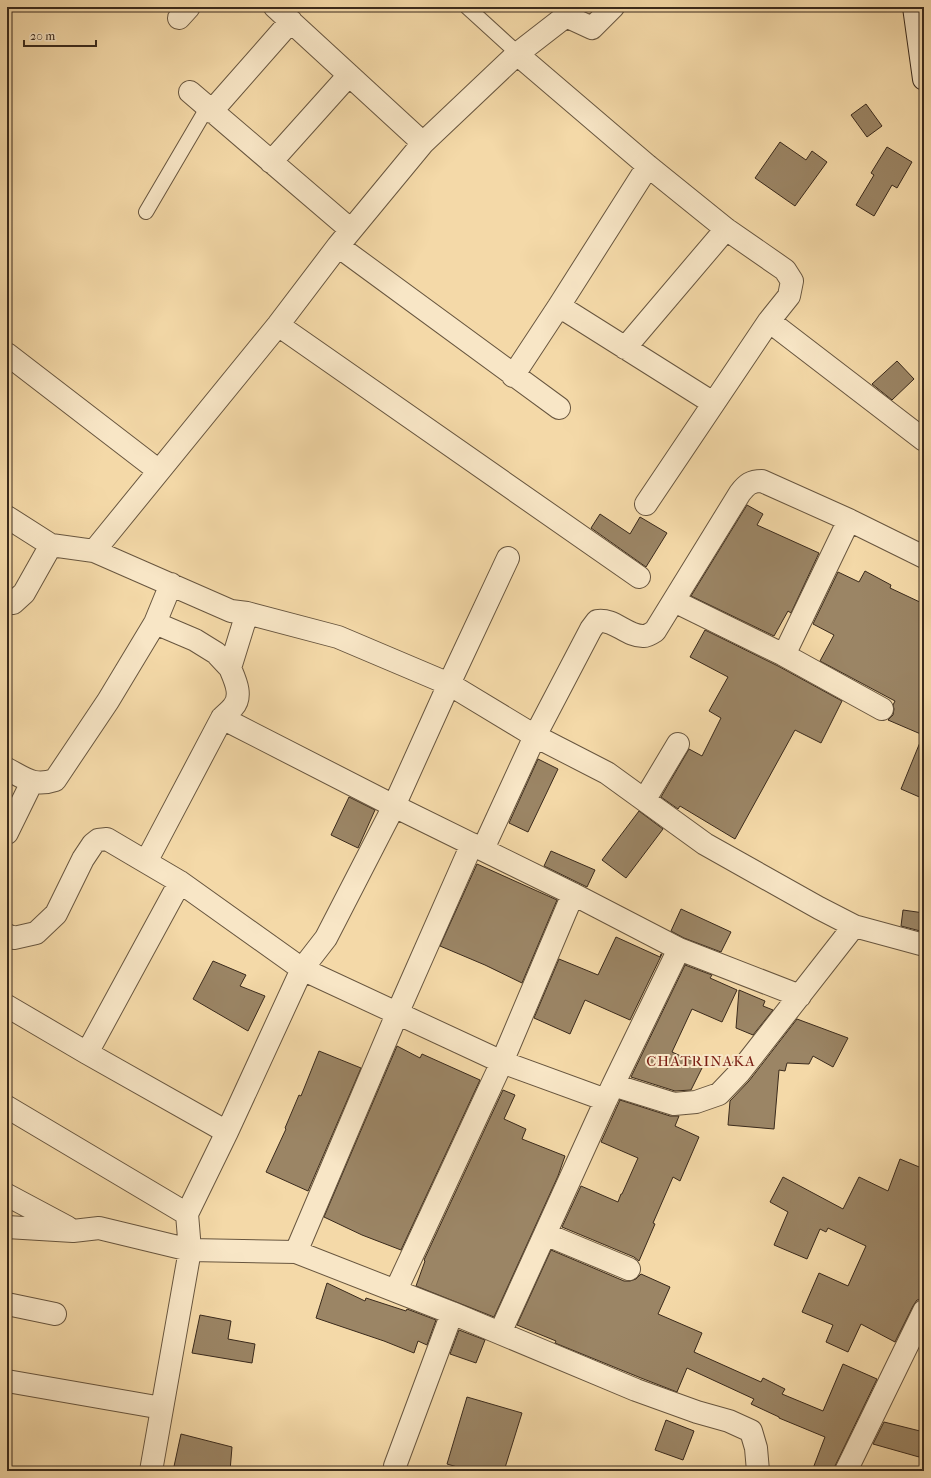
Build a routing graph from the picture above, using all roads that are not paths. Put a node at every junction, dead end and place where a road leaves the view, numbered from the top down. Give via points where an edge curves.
1 (467, 7) edge
2 (613, 7) edge
3 (914, 7) edge
4 (283, 14) edge
5 (517, 54) junction
6 (350, 75) junction
7 (924, 79) edge
8 (190, 92) dead end
9 (209, 110) junction
10 (423, 143) junction
11 (271, 162) junction
12 (648, 166) junction
13 (146, 212) dead end
14 (726, 229) junction
15 (344, 238) junction
16 (559, 306) junction
17 (769, 321) junction
18 (278, 325) junction
19 (624, 348) junction
20 (7, 354) edge
21 (513, 376) junction
22 (713, 403) junction
23 (558, 408) dead end
24 (924, 440) edge
25 (159, 471) junction
26 (646, 504) dead end
27 (7, 517) edge
28 (849, 520) junction
29 (51, 545) junction
30 (94, 551) junction
31 (508, 558) dead end
32 (924, 558) edge
33 (639, 577) dead end
34 (171, 584) junction
35 (7, 599) edge
36 (674, 601) junction
37 (247, 613) junction
38 (155, 623) junction
39 (784, 655) junction
40 (230, 668) junction
41 (449, 684) junction
42 (882, 709) dead end
43 (222, 718) junction
44 (535, 736) junction
45 (678, 744) dead end
46 (7, 770) edge
47 (32, 782) junction
48 (644, 799) junction
49 (394, 806) junction
50 (7, 833) edge
51 (478, 847) junction
52 (146, 862) junction
53 (180, 882) junction
54 (573, 894) junction
55 (854, 926) junction
56 (7, 935) edge
57 (924, 945) edge
58 (679, 949) junction
59 (302, 969) junction
60 (800, 996) junction
61 (7, 1006) edge
62 (397, 1014) junction
63 (87, 1053) junction
64 (502, 1062) junction
65 (610, 1092) junction
66 (7, 1107) edge
67 (227, 1132) junction
68 (7, 1194) edge
69 (187, 1214) junction
70 (7, 1227) edge
71 (74, 1231) junction
72 (545, 1234) junction
73 (190, 1250) junction
74 (296, 1252) junction
75 (629, 1269) dead end
76 (396, 1290) junction
77 (7, 1304) edge
78 (924, 1311) edge
79 (452, 1313) junction
80 (55, 1314) dead end
81 (500, 1333) junction
82 (7, 1381) edge
83 (162, 1408) junction
84 (395, 1466) dead end
85 (151, 1471) edge
86 (758, 1471) edge
87 (846, 1471) edge

1 - 5 lane
2 - 5 street via 592,28 566,16
3 - 7 street
4 - 6 street
4 - 9 street
5 - 10 street
5 - 12 street
6 - 10 street
6 - 11 street
8 - 9 street
9 - 11 street
9 - 13 lane
10 - 15 street
11 - 15 street
12 - 14 street
12 - 16 street
14 - 17 street via 785,270 792,281 789,296
14 - 19 street
15 - 18 street
15 - 21 street
16 - 19 street
16 - 21 street
17 - 22 street
17 - 24 street
18 - 25 street
18 - 33 street
19 - 22 street
20 - 25 street
21 - 23 street
22 - 26 street
25 - 30 street
27 - 29 street
28 - 32 street
28 - 36 street via 762,481 753,481 740,492
28 - 39 street
29 - 30 street
29 - 35 street via 24,593 14,603
30 - 34 street
31 - 41 street
34 - 37 street via 231,611
34 - 38 street
36 - 39 street
36 - 44 street via 655,631 644,636 632,634 604,620 597,621
37 - 40 street
37 - 41 street via 338,637
38 - 40 street via 200,643 216,653
38 - 47 street via 60,774 55,780 44,784
39 - 42 street
40 - 43 street via 237,684 237,695 234,706
41 - 44 street
41 - 49 street
43 - 49 street
43 - 52 street
44 - 48 street via 607,772
44 - 51 street
45 - 48 street
46 - 47 street
47 - 50 street
48 - 55 street via 705,844
49 - 51 street
49 - 59 street via 326,938
51 - 54 street
51 - 62 street
52 - 53 street
52 - 56 street via 107,839 98,840 83,860 56,914 36,933 14,938
53 - 59 street
53 - 63 street
54 - 58 street
54 - 64 street
55 - 57 street
55 - 60 street
58 - 60 street
58 - 65 street
59 - 62 street
59 - 67 street
60 - 65 street via 739,1073 719,1094 696,1102 674,1104
61 - 63 street
62 - 64 street
62 - 74 street
63 - 67 street
64 - 65 street
64 - 76 street
65 - 72 street
66 - 69 street
67 - 69 street
68 - 71 street
69 - 73 street
70 - 71 street
71 - 73 street via 99,1228
72 - 75 street
72 - 81 street
73 - 74 street
73 - 83 street
74 - 76 street
76 - 79 street
77 - 80 street
78 - 87 street
79 - 81 street
79 - 84 street
81 - 86 street via 636,1390 729,1421 751,1431
82 - 83 street
83 - 85 street

